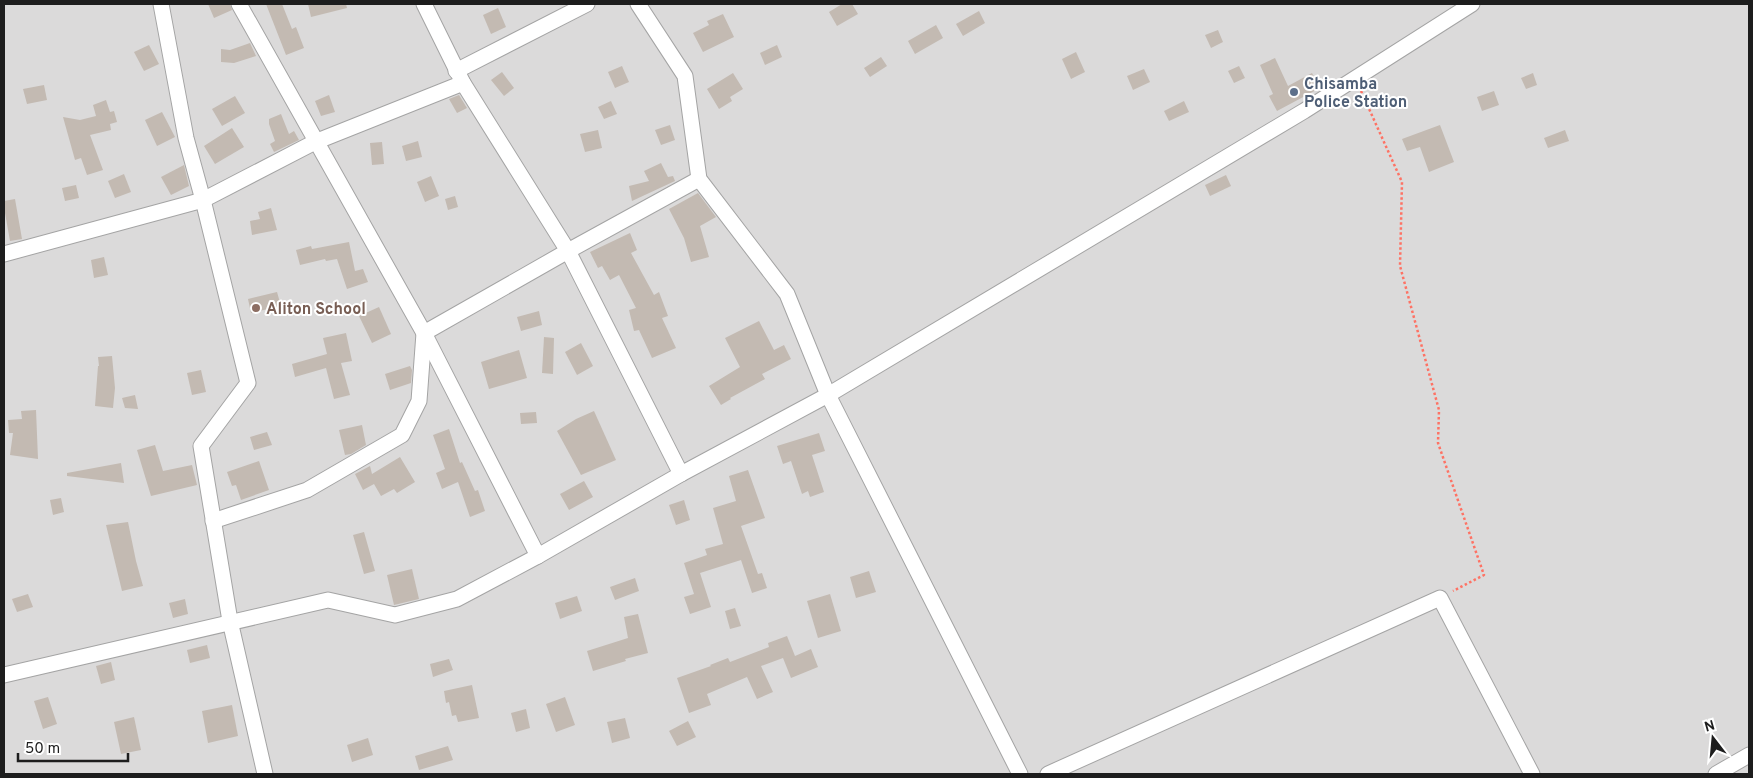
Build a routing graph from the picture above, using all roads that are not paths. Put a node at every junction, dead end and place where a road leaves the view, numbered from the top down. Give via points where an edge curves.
1 (161, 4) edge
2 (239, 4) edge
3 (424, 4) edge
4 (587, 4) edge
5 (638, 4) edge
6 (1472, 4) edge
7 (460, 77) junction
8 (315, 142) junction
9 (700, 179) junction
10 (203, 200) junction
11 (568, 251) junction
12 (4, 254) edge
13 (424, 333) junction
14 (828, 395) junction
15 (681, 474) junction
16 (213, 521) junction
17 (538, 556) junction
18 (230, 622) junction
19 (4, 675) edge
20 (1749, 755) edge
21 (265, 774) edge
22 (1020, 774) edge
23 (1048, 774) edge
24 (1532, 774) edge
25 (1716, 774) edge

1 - 10 street via 186,138
2 - 8 street
3 - 7 street
4 - 7 street
5 - 9 street via 685,76
6 - 14 street via 1287,121
7 - 8 street
7 - 11 street
8 - 10 street
8 - 13 street
9 - 11 street
9 - 14 street via 787,294
10 - 12 street
10 - 16 street via 248,383 201,446
11 - 13 street
11 - 15 street
13 - 16 street via 418,401 402,435 307,490
13 - 17 street
14 - 15 street
14 - 22 street
15 - 17 street
16 - 18 street
17 - 18 street via 457,599 395,615 328,600
18 - 19 street
18 - 21 street
20 - 25 street
23 - 24 street via 1440,598

